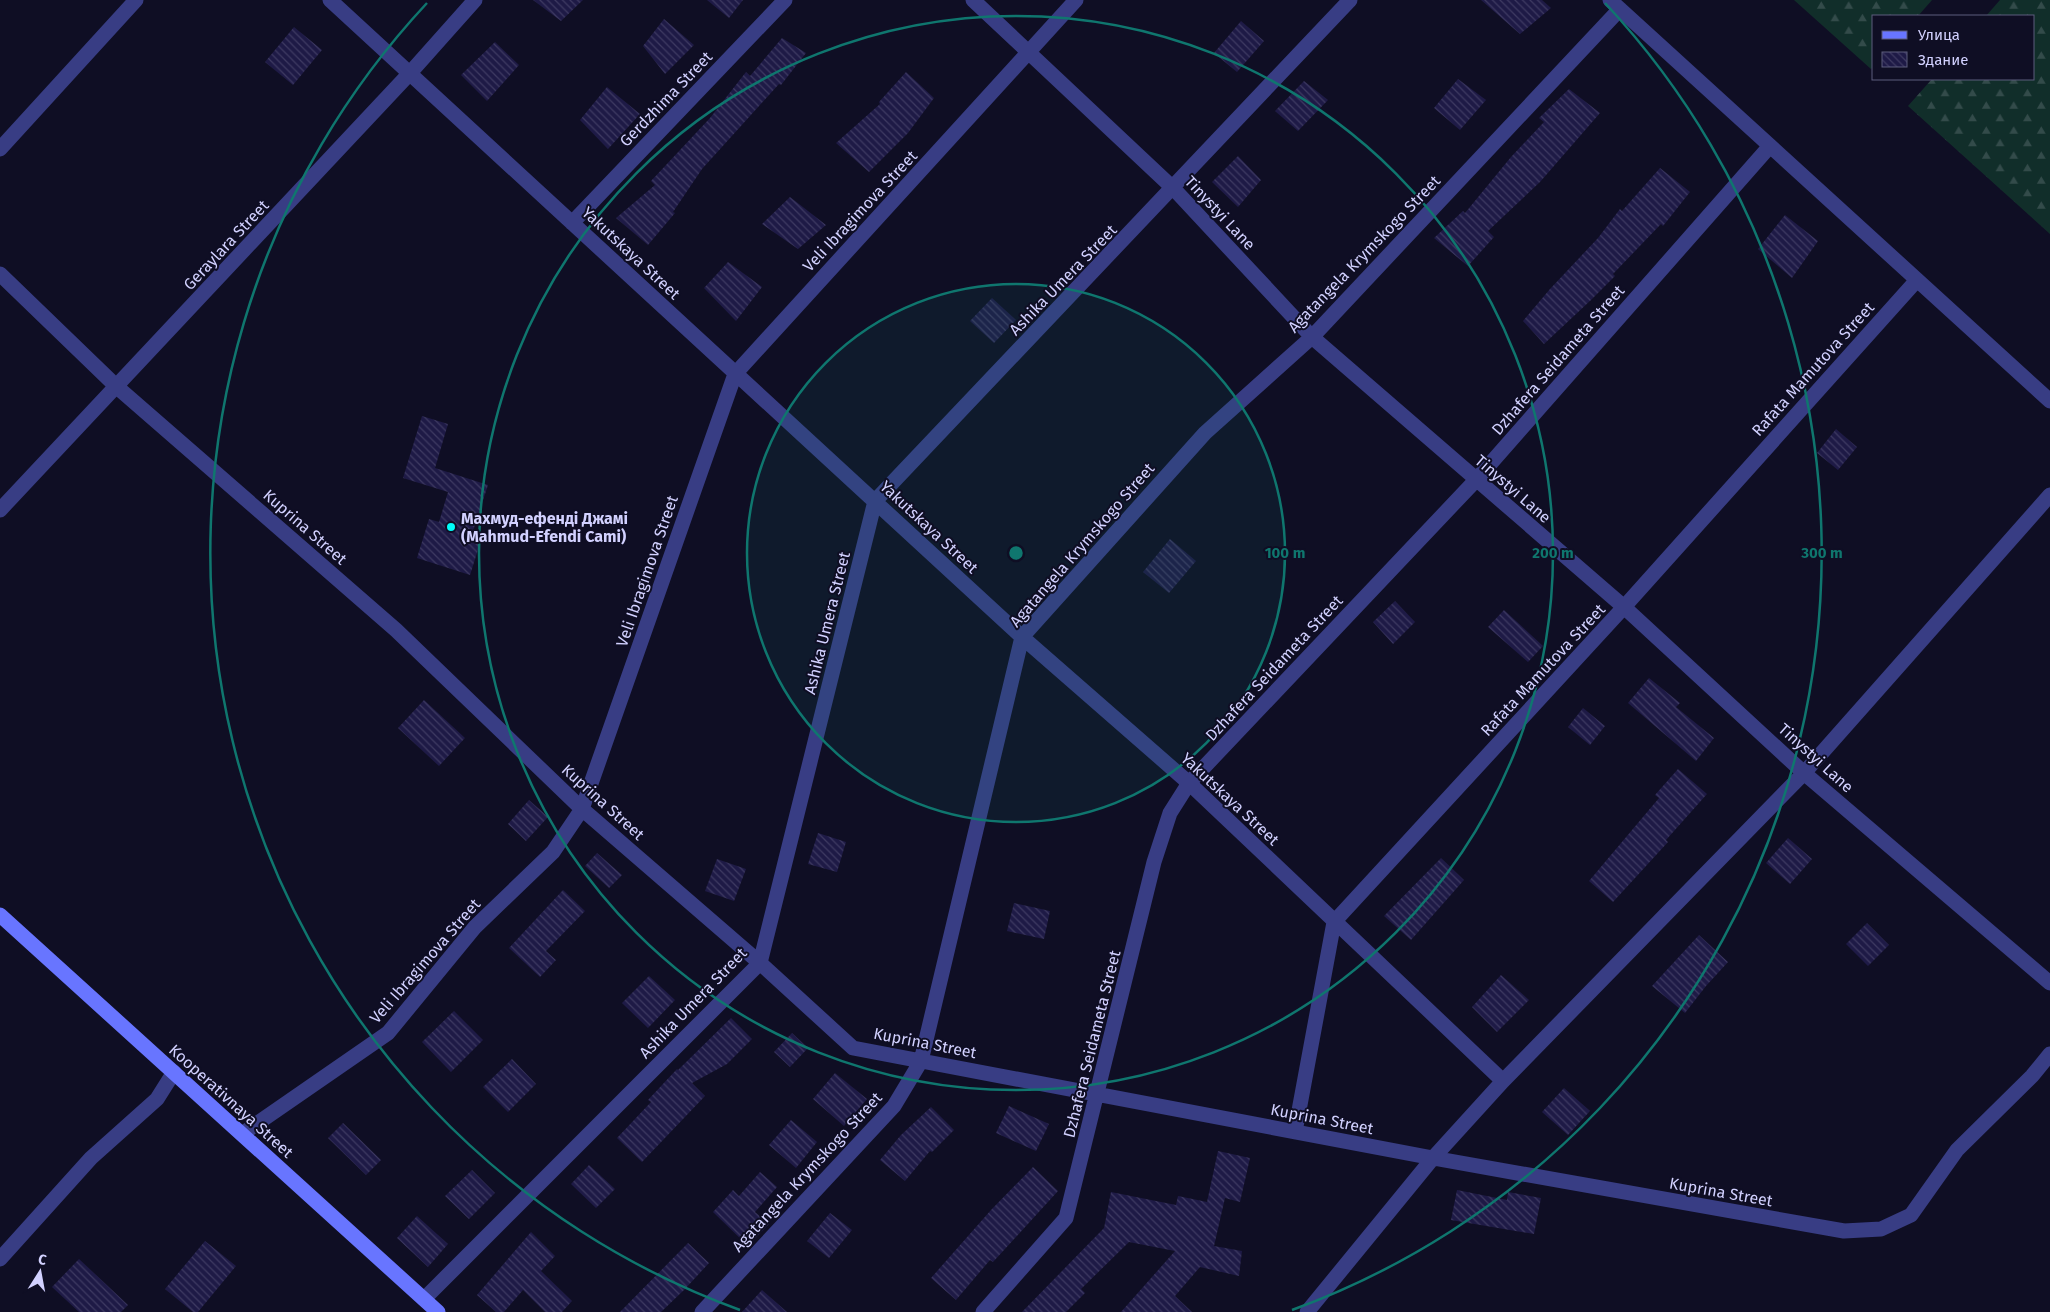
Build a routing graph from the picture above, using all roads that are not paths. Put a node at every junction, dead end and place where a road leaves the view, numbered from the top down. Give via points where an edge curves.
1 (136, 0) edge
2 (330, 0) edge
3 (475, 0) edge
4 (785, 0) edge
5 (973, 0) edge
6 (1076, 0) edge
7 (1350, 0) edge
8 (1615, 5) edge
9 (1029, 53) junction
10 (410, 73) junction
11 (1770, 146) junction
12 (0, 149) edge
13 (1174, 189) junction
14 (572, 223) junction
15 (0, 274) edge
16 (1916, 280) junction
17 (1312, 337) junction
18 (734, 374) junction
19 (117, 387) junction
20 (2050, 401) edge
21 (1476, 480) junction
22 (2050, 495) edge
23 (875, 501) junction
24 (0, 510) edge
25 (1624, 608) junction
26 (1022, 637) junction
27 (1804, 773) junction
28 (1189, 783) junction
29 (582, 809) junction
30 (0, 915) edge
31 (1334, 922) junction
32 (760, 963) junction
33 (2050, 983) edge
34 (2050, 1054) edge
35 (921, 1060) junction
36 (174, 1072) junction
37 (1503, 1081) junction
38 (1098, 1095) junction
39 (1295, 1132) junction
40 (242, 1134) junction
41 (1434, 1158) junction
42 (0, 1259) edge
43 (424, 1299) junction
44 (438, 1312) edge
45 (702, 1312) edge
46 (983, 1312) edge
47 (1307, 1312) edge

1 - 12 street
2 - 10 street, Yakutskaya Street
3 - 10 street, Geraylara Street
4 - 14 street, Gerdzhima Street
5 - 9 street, Tinystyi Lane
6 - 9 street, Veli Ibragimova Street
7 - 13 street, Ashika Umera Street
8 - 11 street
8 - 17 street, Agatangela Krymskogo Street
9 - 13 street, Tinystyi Lane
9 - 18 street, Veli Ibragimova Street
10 - 14 street, Yakutskaya Street
10 - 19 street, Geraylara Street
11 - 16 street
11 - 21 street, Dzhafera Seidameta Street
13 - 17 street, Tinystyi Lane
13 - 23 street, Ashika Umera Street
14 - 18 street, Yakutskaya Street
15 - 19 street, Kuprina Street
16 - 20 street
16 - 25 street, Rafata Mamutova Street
17 - 21 street, Tinystyi Lane
17 - 26 street, Agatangela Krymskogo Street via 1205,433
18 - 23 street, Yakutskaya Street
18 - 29 street, Veli Ibragimova Street
19 - 24 street, Geraylara Street
19 - 29 street, Kuprina Street via 396,630
21 - 25 street, Tinystyi Lane
21 - 28 street, Dzhafera Seidameta Street
22 - 27 street
23 - 26 street, Yakutskaya Street
23 - 32 street, Ashika Umera Street
25 - 27 street, Tinystyi Lane
25 - 31 street, Rafata Mamutova Street
26 - 28 street, Yakutskaya Street
26 - 35 street, Agatangela Krymskogo Street
27 - 33 street, Tinystyi Lane
27 - 37 street
28 - 31 street, Yakutskaya Street
28 - 38 street, Dzhafera Seidameta Street via 1170,813 1154,862
29 - 32 street, Kuprina Street
29 - 40 street, Veli Ibragimova Street via 553,852 475,927 388,1033
30 - 36 street, Kooperativnaya Street
31 - 37 street, Yakutskaya Street
31 - 39 street
32 - 35 street, Kuprina Street via 853,1048
32 - 43 street, Ashika Umera Street
34 - 41 street, Kuprina Street via 1957,1150 1911,1215 1881,1229 1844,1231
35 - 38 street, Kuprina Street
35 - 45 street, Agatangela Krymskogo Street via 894,1106
36 - 40 street, Kooperativnaya Street
36 - 42 street via 157,1099 91,1158
37 - 41 street
38 - 39 street, Kuprina Street
38 - 46 street, Dzhafera Seidameta Street via 1066,1218
39 - 41 street, Kuprina Street
40 - 43 street, Kooperativnaya Street
41 - 47 street
43 - 44 street, Kooperativnaya Street

